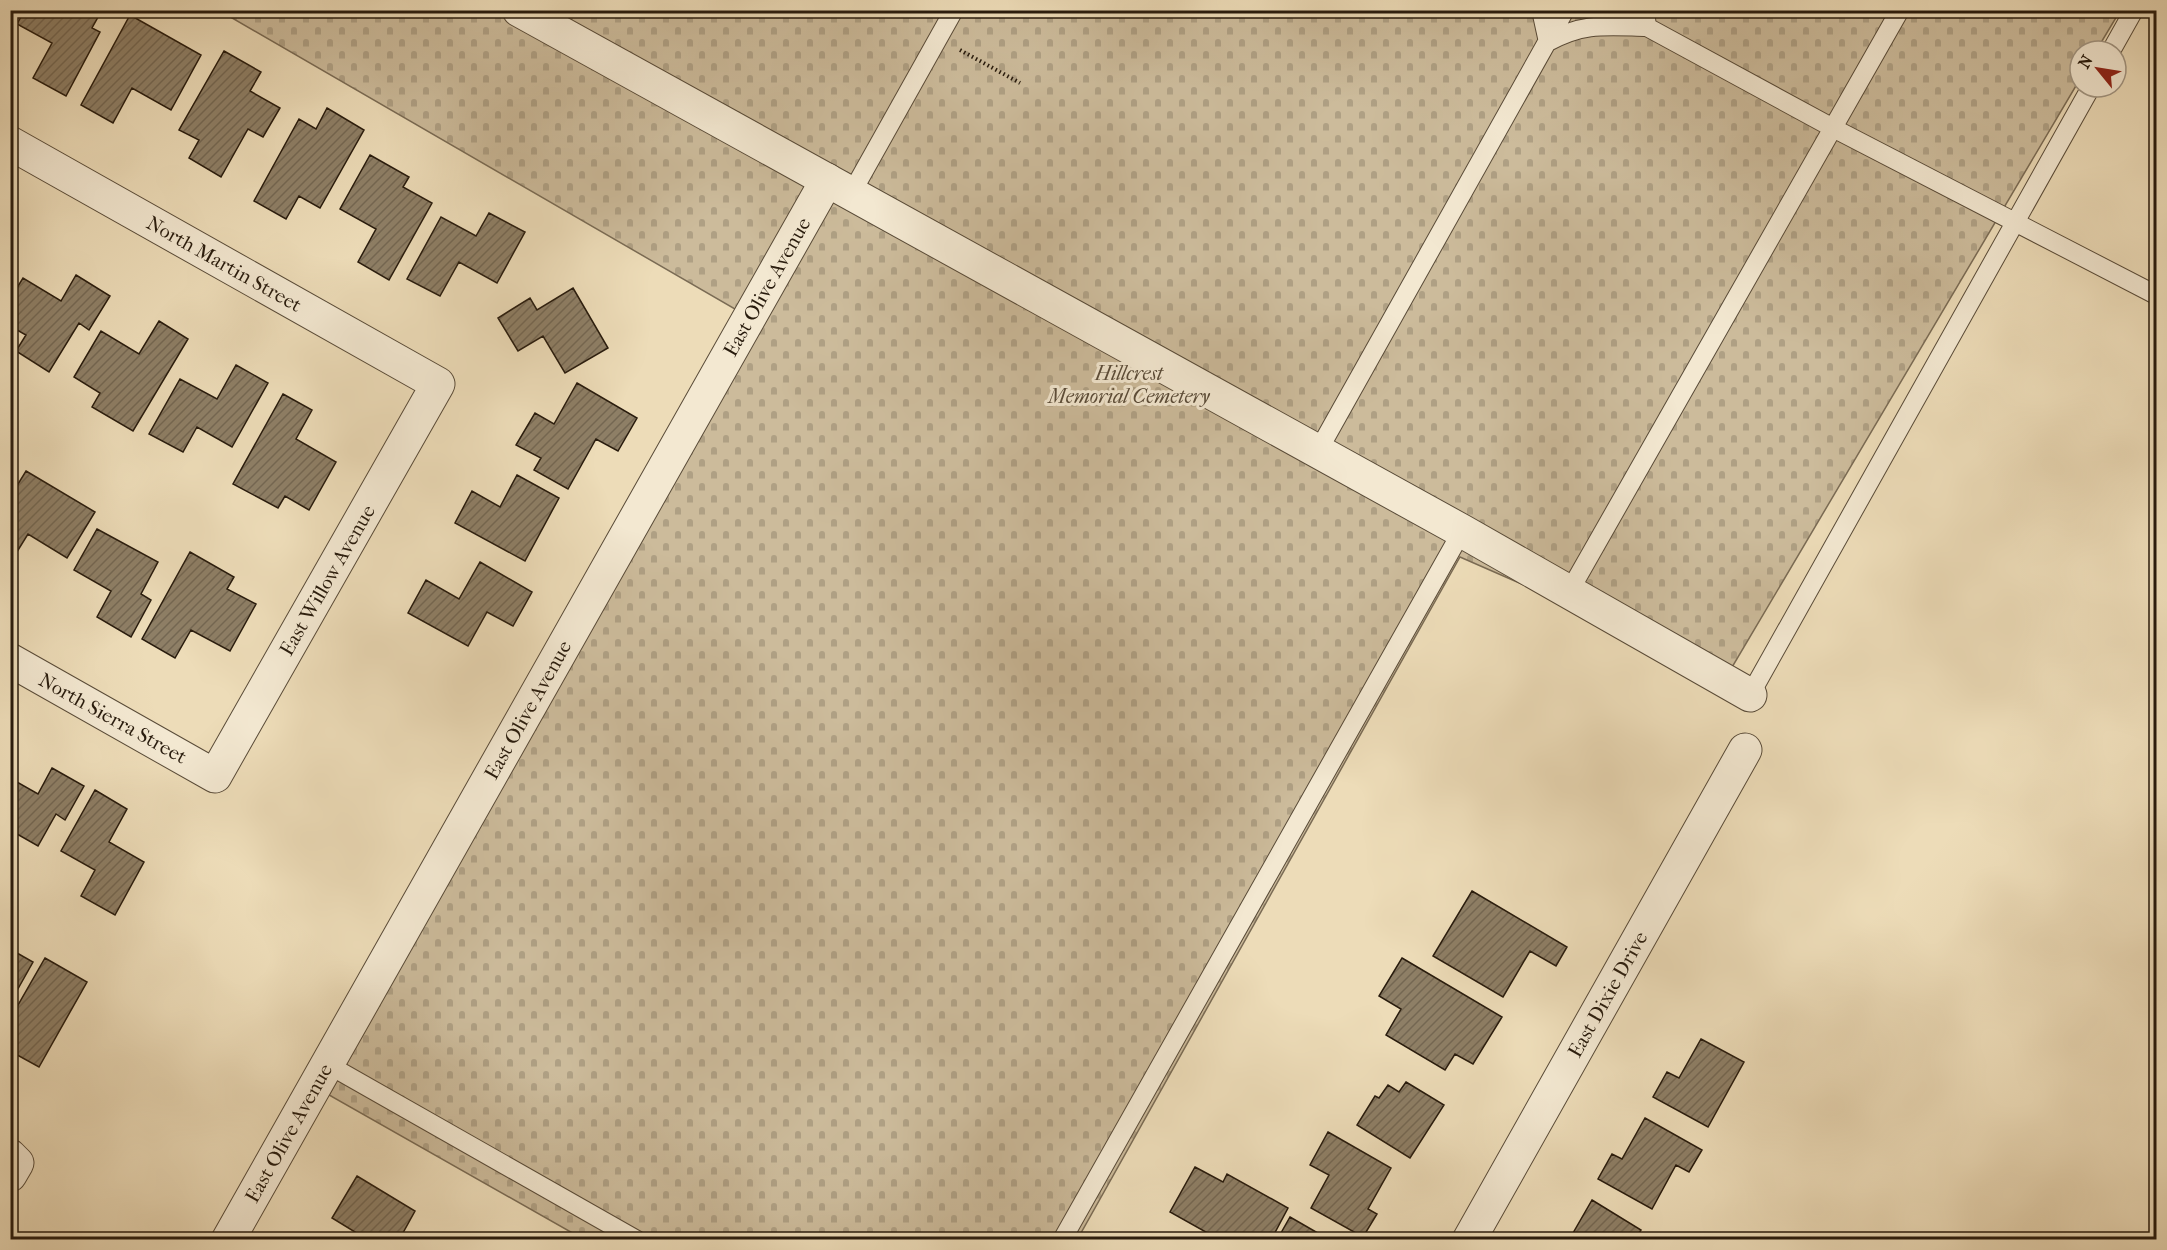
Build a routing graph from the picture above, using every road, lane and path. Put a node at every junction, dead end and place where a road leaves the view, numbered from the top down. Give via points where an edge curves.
1 (519, 10) edge
2 (954, 10) edge
3 (1541, 10) edge
4 (1565, 10) edge
5 (1900, 10) edge
6 (2134, 10) edge
7 (1646, 19) edge
8 (938, 39) junction
9 (2118, 39) edge
10 (1548, 42) junction
11 (1020, 83) dead end
12 (2084, 99) edge
13 (1833, 128) junction
14 (10, 142) edge
15 (839, 187) junction
16 (2015, 223) junction
17 (2157, 295) edge
18 (438, 384) joint
19 (1318, 451) junction
20 (1462, 531) junction
21 (1569, 592) junction
22 (10, 660) edge
23 (1750, 695) joint
24 (1745, 750) dead end
25 (215, 776) joint
26 (327, 1064) junction
27 (228, 1239) edge
28 (637, 1239) edge
29 (1062, 1239) edge
30 (1469, 1239) edge

1 - 15 street
2 - 8 lane
3 - 10 lane
4 - 10 lane
5 - 13 lane
6 - 9 lane
7 - 10 lane via 1591,25
7 - 13 lane
8 - 11 path
8 - 15 lane
10 - 19 lane
12 - 16 lane
13 - 16 lane
13 - 21 lane
14 - 18 street, North Martin Street
15 - 19 street
15 - 26 street, East Olive Avenue
16 - 17 lane
16 - 23 lane
18 - 25 street, East Willow Avenue
19 - 20 street
20 - 21 street
20 - 29 lane
21 - 23 street
22 - 25 street, North Sierra Street
24 - 30 street, East Dixie Drive
26 - 27 street, East Olive Avenue
26 - 28 lane

